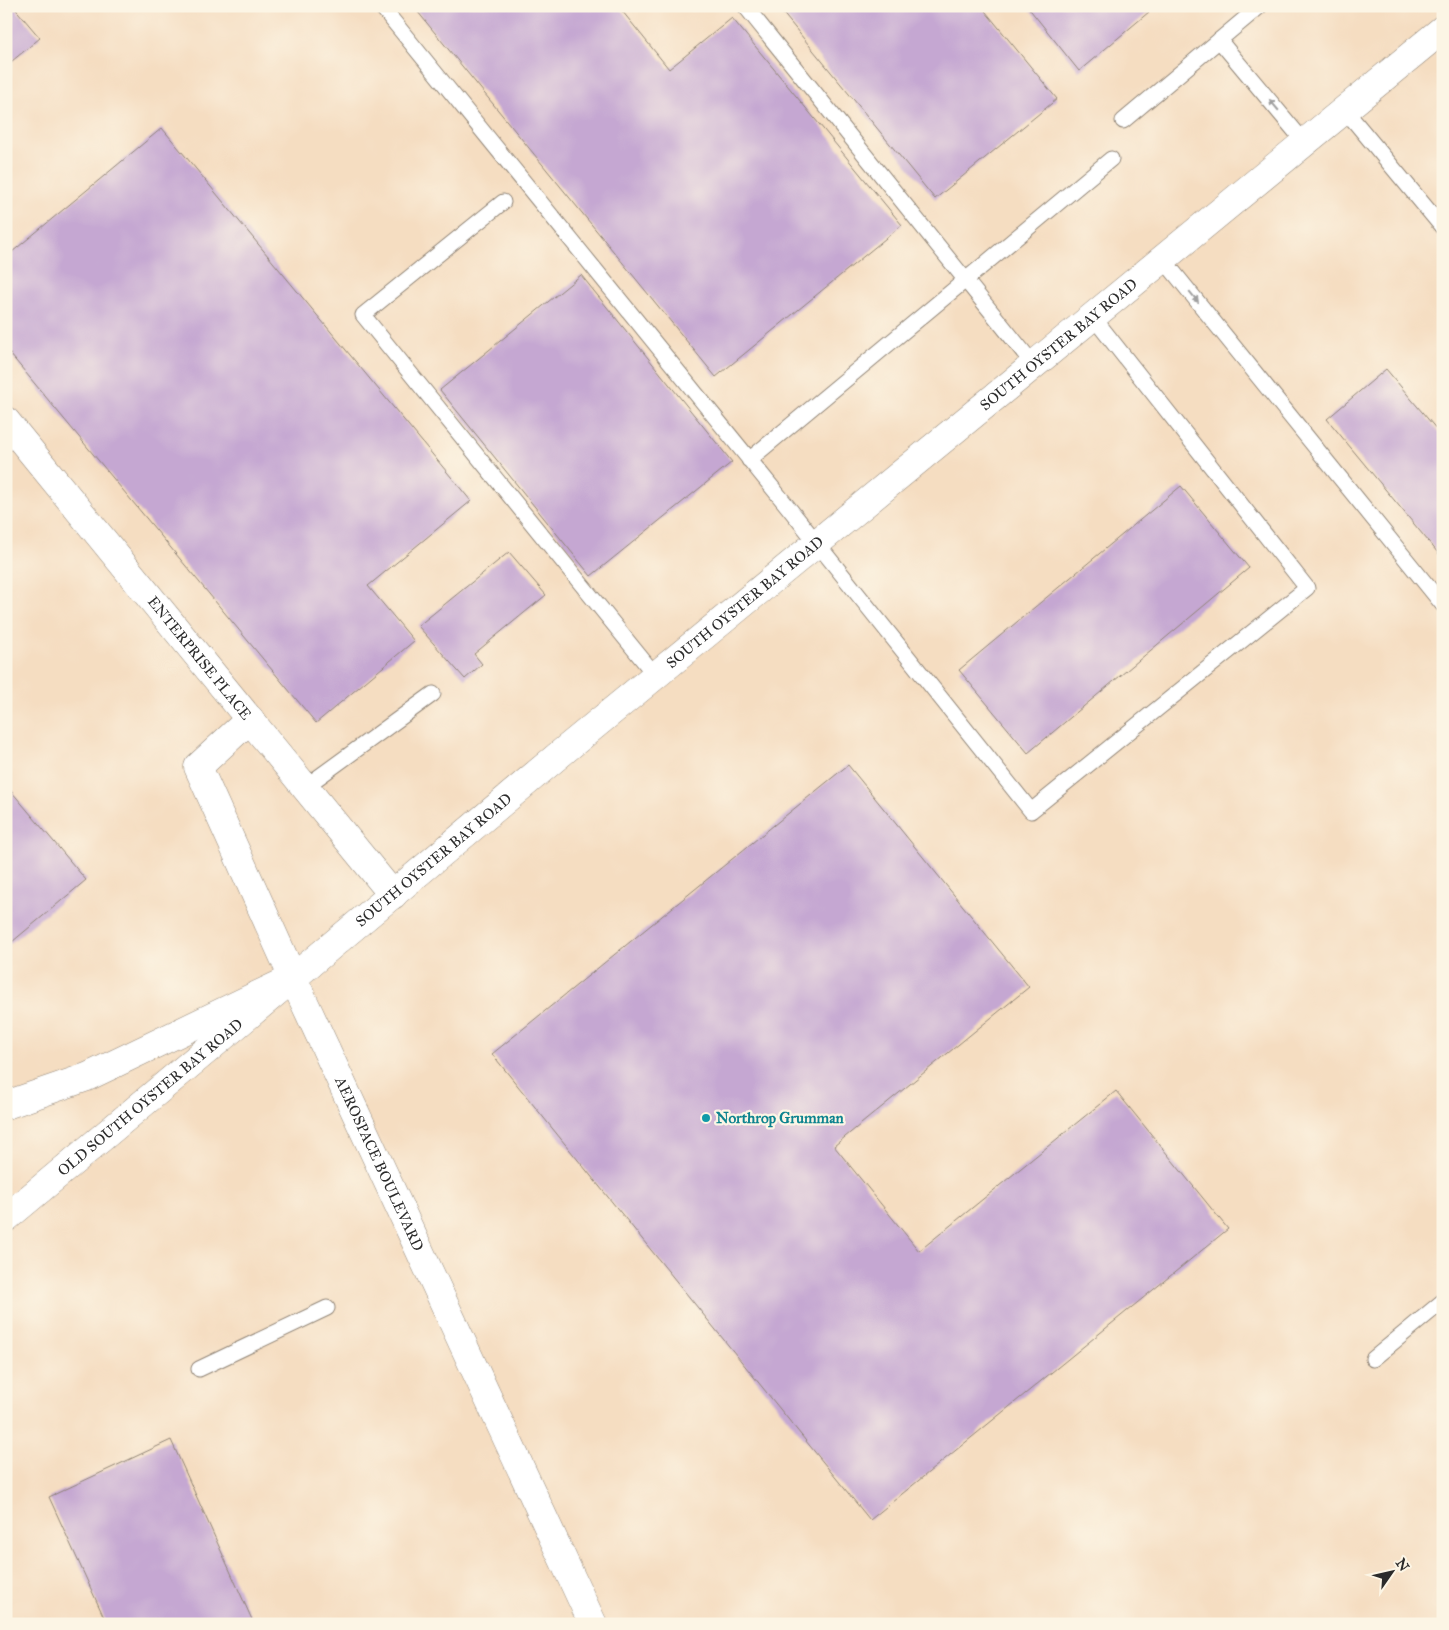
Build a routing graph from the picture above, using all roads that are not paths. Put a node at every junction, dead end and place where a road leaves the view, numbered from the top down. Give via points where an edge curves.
1 (381, 6) edge
2 (745, 6) edge
3 (1260, 6) edge
4 (1443, 29) edge
5 (1219, 40) junction
6 (1345, 110) junction
7 (1122, 121) dead end
8 (1305, 143) junction
9 (1111, 159) dead end
10 (503, 202) dead end
11 (1443, 228) edge
12 (1163, 259) junction
13 (965, 280) junction
14 (1093, 317) junction
15 (1034, 365) junction
16 (6, 420) edge
17 (749, 460) junction
18 (816, 543) junction
19 (1443, 605) edge
20 (655, 675) junction
21 (433, 694) dead end
22 (250, 719) junction
23 (305, 787) junction
24 (393, 894) junction
25 (293, 978) junction
26 (6, 1105) edge
27 (6, 1218) edge
28 (1443, 1301) edge
29 (327, 1308) dead end
30 (1373, 1359) dead end
31 (199, 1369) dead end
32 (593, 1624) edge

1 - 17 lane
2 - 13 lane
3 - 5 lane
4 - 6 street, SOUTH OYSTER BAY ROAD
5 - 7 lane
8 -> 5 lane
6 - 8 street, SOUTH OYSTER BAY ROAD
6 - 11 lane
8 - 12 street, SOUTH OYSTER BAY ROAD
9 - 13 lane
10 - 20 lane via 363,315
12 - 14 street, SOUTH OYSTER BAY ROAD
12 -> 19 lane
13 - 15 lane
13 - 17 lane
14 - 15 street, SOUTH OYSTER BAY ROAD
14 - 18 lane via 1307,588 1031,811
15 - 18 street, SOUTH OYSTER BAY ROAD
16 - 22 street, ENTERPRISE PLACE
17 - 18 lane
18 - 20 street, SOUTH OYSTER BAY ROAD
20 - 24 street, SOUTH OYSTER BAY ROAD
21 - 23 lane
22 - 23 street, ENTERPRISE PLACE
22 - 25 street, AEROSPACE BOULEVARD via 198,767
23 - 24 street, ENTERPRISE PLACE
24 - 25 street, SOUTH OYSTER BAY ROAD
25 - 26 street, SOUTH OYSTER BAY ROAD via 87,1077
25 - 27 street, OLD SOUTH OYSTER BAY ROAD
25 - 32 street, AEROSPACE BOULEVARD
28 - 30 lane
29 - 31 lane

